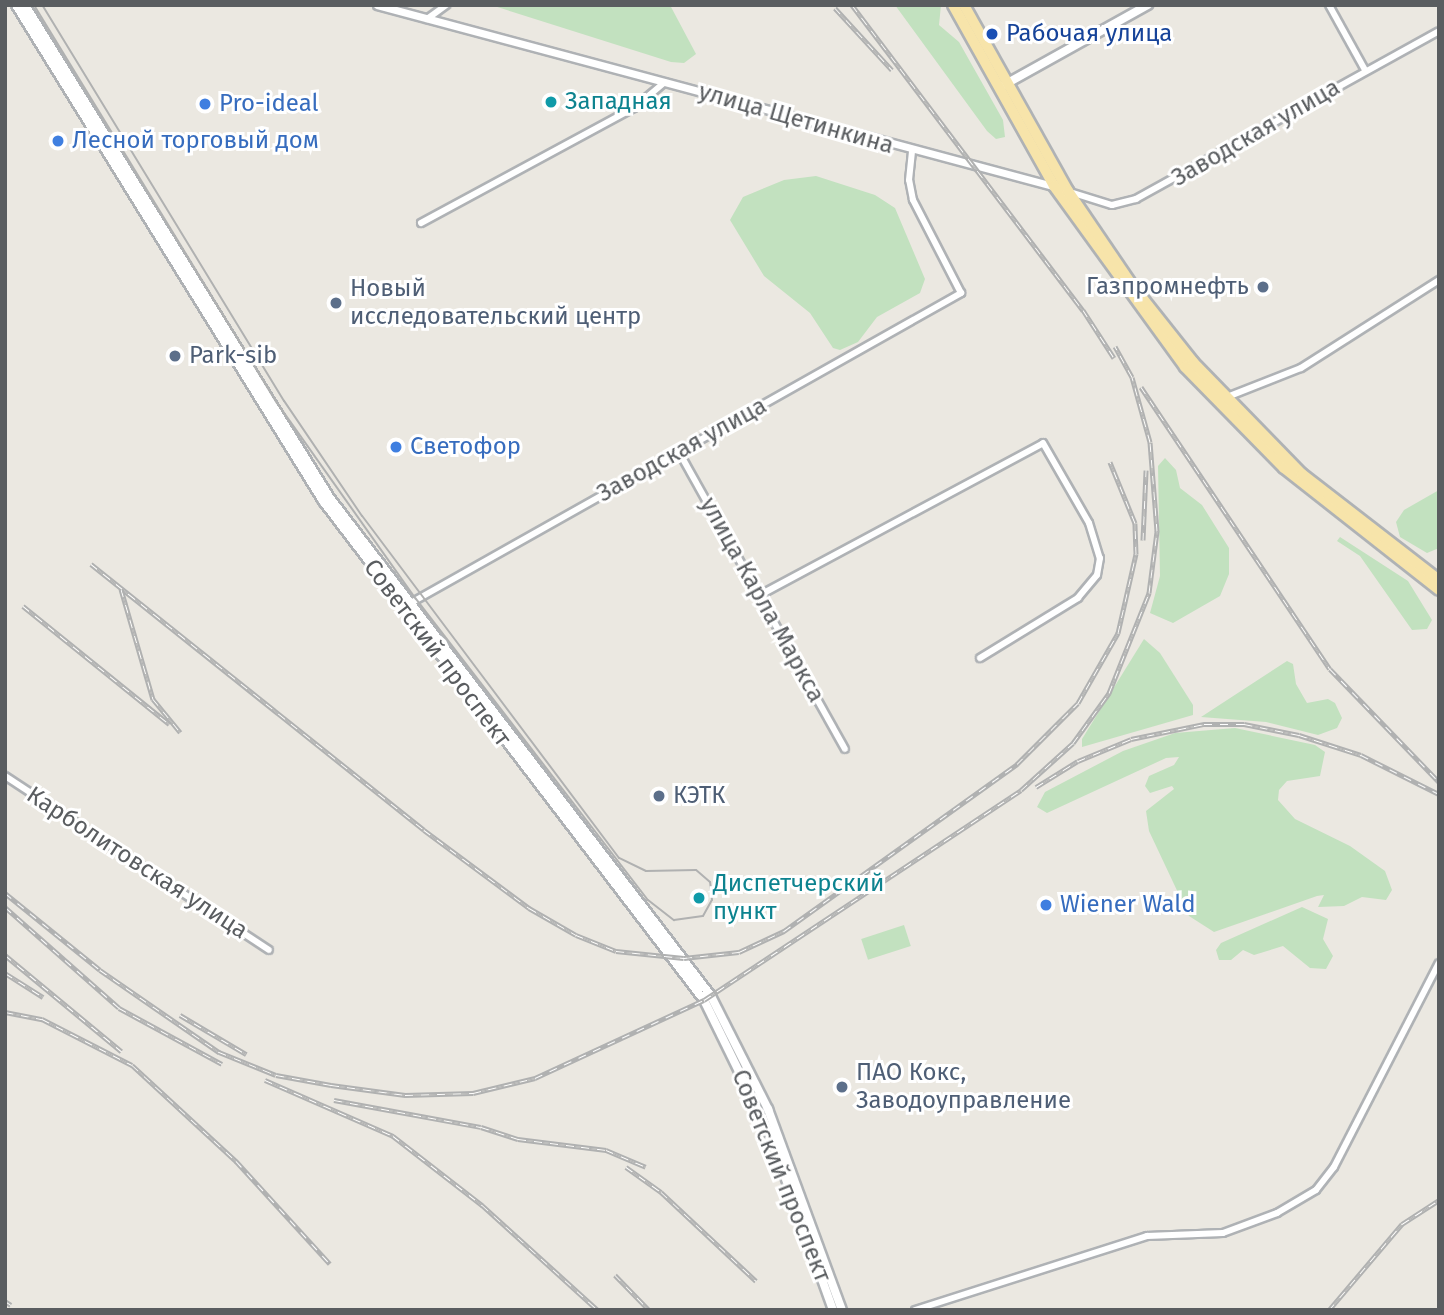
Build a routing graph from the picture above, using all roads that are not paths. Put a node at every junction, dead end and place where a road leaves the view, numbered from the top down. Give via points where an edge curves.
1 (16, 5) edge
2 (25, 5) edge
3 (377, 5) edge
4 (446, 5) edge
5 (953, 5) edge
6 (964, 5) edge
7 (1148, 5) edge
8 (1329, 5) edge
9 (427, 19) junction
10 (1439, 31) edge
11 (1365, 70) junction
12 (665, 82) junction
13 (1003, 86) junction
14 (912, 152) junction
15 (1054, 186) junction
16 (1068, 191) junction
17 (421, 223) dead end
18 (1439, 280) edge
19 (1220, 400) junction
20 (679, 452) junction
21 (1439, 579) edge
22 (1439, 590) edge
23 (760, 595) junction
24 (406, 606) junction
25 (980, 658) dead end
26 (845, 748) dead end
27 (5, 776) edge
28 (269, 950) dead end
29 (1439, 962) edge
30 (833, 1310) edge
31 (842, 1310) edge
32 (915, 1310) edge

1 - 24 main road, Советский проспект via 302,471
2 - 24 main road, Советский проспект via 308,464
3 - 9 street, улица Щетинкина
4 - 9 street
5 - 13 main road
6 - 13 main road
7 - 13 main road
8 - 11 street
9 - 12 street, улица Щетинкина
10 - 11 street, Заводская улица
11 - 16 street, Заводская улица via 1165,186 1127,203 1105,204
12 - 14 street, улица Щетинкина
12 - 17 street via 634,108
13 - 15 main road
13 - 16 main road
14 - 15 street, улица Щетинкина
14 - 20 street, Заводская улица via 909,180 913,200 961,293
15 - 16 street, улица Щетинкина
15 - 19 main road via 1136,303
16 - 19 main road via 1132,285
18 - 19 street via 1301,368
19 - 21 main road via 1301,474
19 - 22 main road via 1324,503
20 - 23 street, улица Карла Маркса
20 - 24 street, Заводская улица
23 - 25 street via 1043,443 1089,523 1100,558 1097,575 1078,598
23 - 26 street, улица Карла Маркса
24 - 30 main road, Советский проспект via 704,1000 770,1135
24 - 31 main road, Советский проспект via 711,996 768,1109
27 - 28 street, Карболитовская улица
29 - 32 street via 1334,1167 1316,1190 1277,1213 1223,1233 1147,1236

